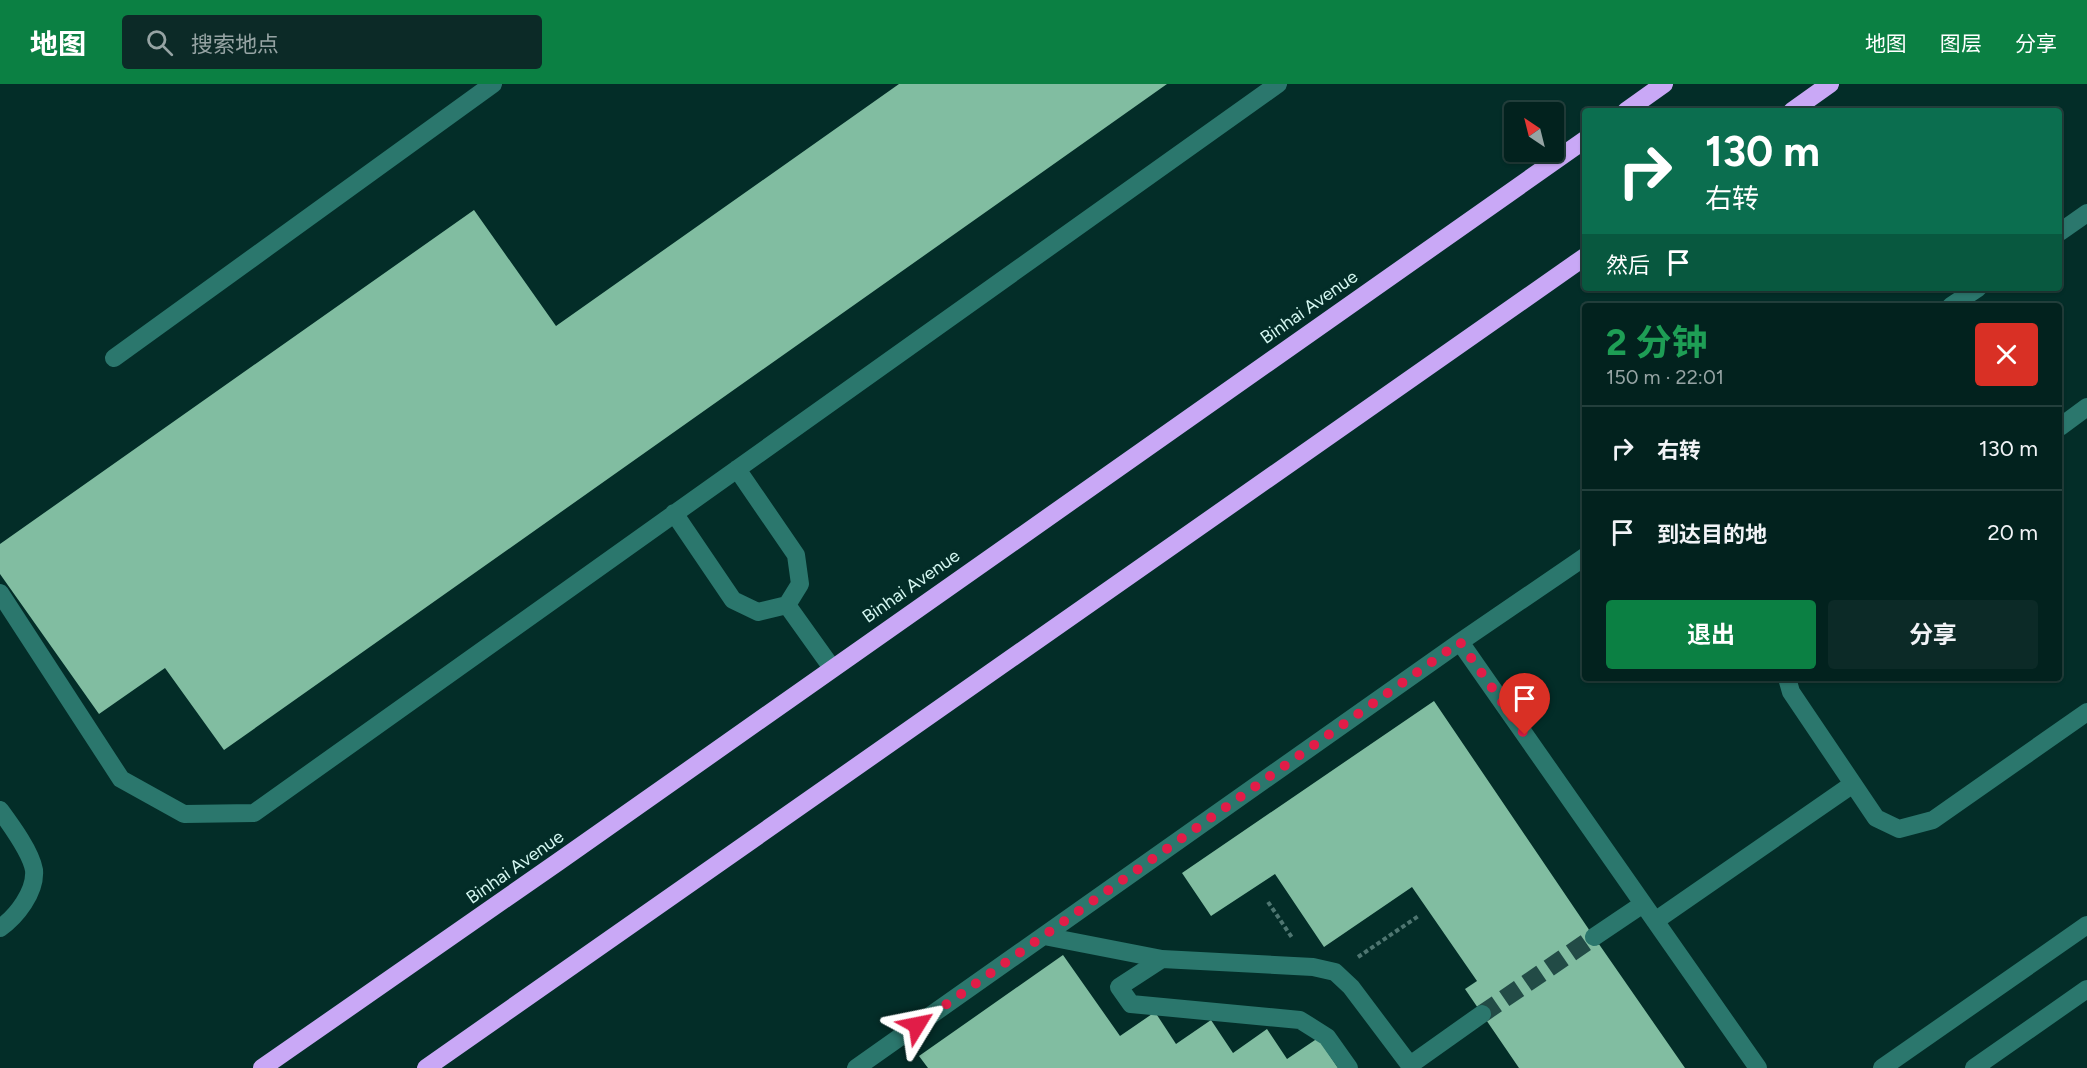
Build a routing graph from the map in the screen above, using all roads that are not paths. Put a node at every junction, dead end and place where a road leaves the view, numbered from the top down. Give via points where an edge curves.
1 (493, 84) edge
2 (1278, 84) edge
3 (1664, 84) edge
4 (1830, 84) edge
5 (1630, 108) edge
6 (1796, 108) edge
7 (1582, 142) edge
8 (2087, 213) edge
9 (2062, 231) edge
10 (1582, 259) edge
11 (1974, 291) edge
12 (1956, 303) edge
13 (114, 358) dead end
14 (2087, 407) edge
15 (2062, 426) edge
16 (737, 469) junction
17 (674, 513) junction
18 (1582, 559) edge
19 (0, 593) edge
20 (787, 605) junction
21 (1460, 642) junction
22 (831, 668) junction
23 (1788, 681) edge
24 (2087, 712) edge
25 (1853, 784) junction
26 (0, 810) edge
27 (1643, 904) junction
28 (1655, 921) junction
29 (2087, 925) edge
30 (0, 928) edge
31 (1044, 936) junction
32 (1594, 936) tunnel mouth
33 (1162, 959) junction
34 (2087, 989) edge
35 (1482, 1014) tunnel mouth
36 (861, 1066) edge
37 (1411, 1066) edge
38 (262, 1068) edge
39 (426, 1068) edge
40 (1349, 1068) edge
41 (1758, 1068) edge
42 (1882, 1068) edge
43 (1974, 1068) edge

1 - 13 street
2 - 16 street
3 - 5 highway
4 - 6 highway
7 - 22 highway, Binhai Avenue
8 - 9 street
10 - 39 highway
11 - 12 street
14 - 15 street
16 - 17 street
16 - 20 street via 796,555 800,584
17 - 19 street via 254,813 184,814 122,779
17 - 20 street via 733,600 758,612
18 - 21 street
20 - 22 street
21 - 27 street
21 - 31 street
22 - 38 highway, Binhai Avenue
23 - 25 street via 1791,692
24 - 25 street via 1933,820 1899,829 1876,818
25 - 28 street
26 - 30 street via 21,839 34,871 28,898
27 - 28 street
27 - 32 street
28 - 41 street
29 - 42 street
31 - 33 street
31 - 36 street
33 - 37 street via 1313,967 1335,972 1351,987
33 - 40 street via 1119,987 1131,1004 1300,1020 1327,1037
34 - 43 street
35 - 37 street

